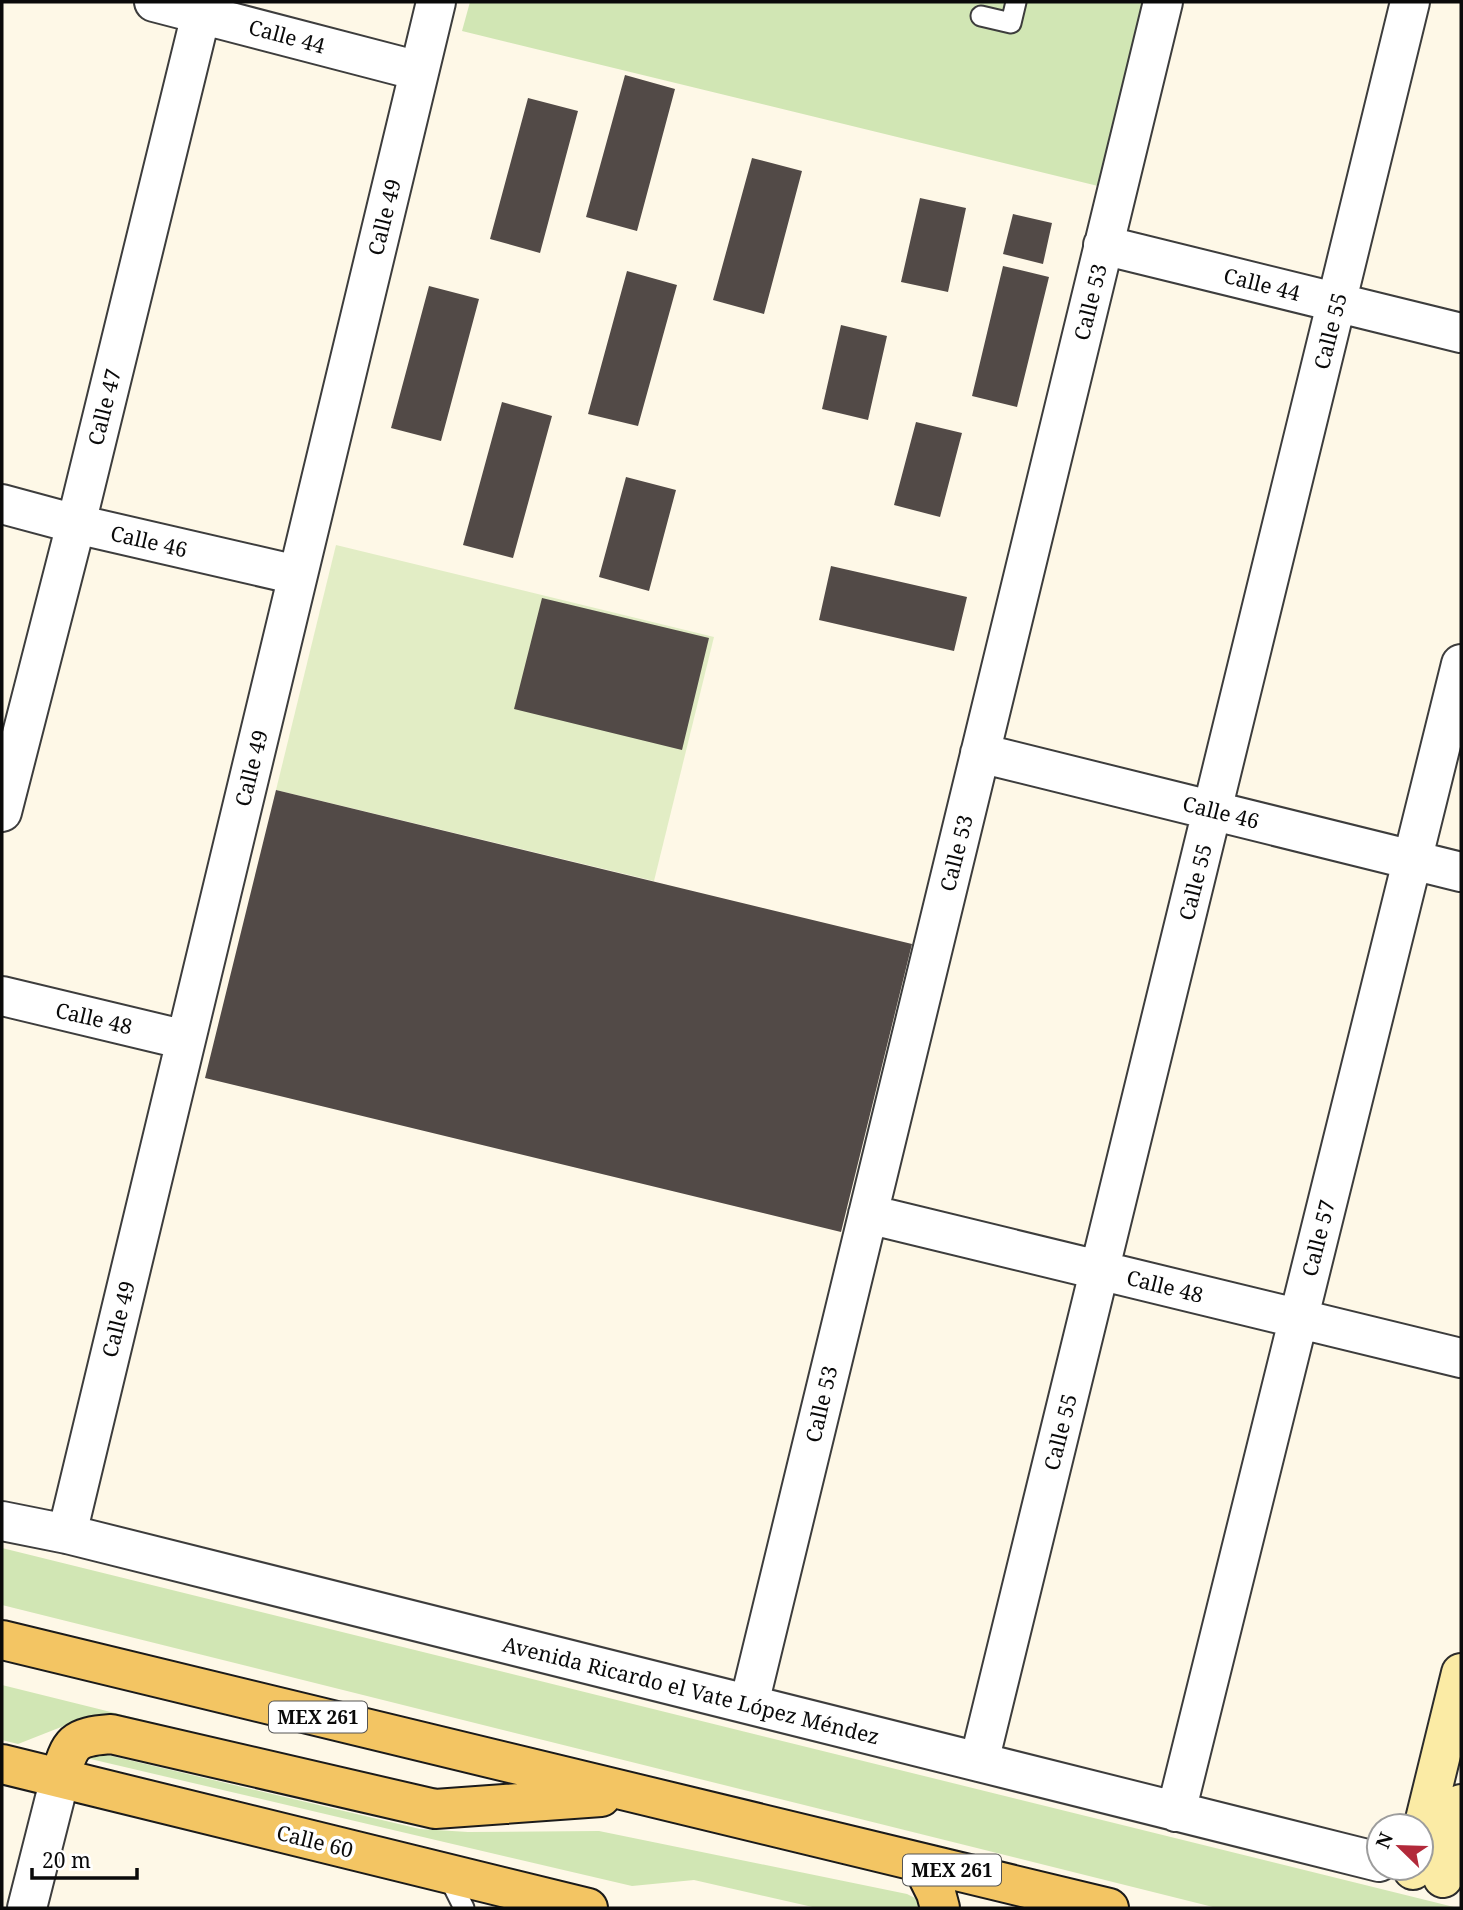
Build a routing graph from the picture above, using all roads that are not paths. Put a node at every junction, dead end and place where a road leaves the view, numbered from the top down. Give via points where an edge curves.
1 (154, 2) edge
2 (436, 2) edge
3 (1016, 2) edge
4 (1163, 2) edge
5 (1410, 2) edge
6 (202, 7) edge
7 (981, 16) dead end
8 (419, 71) junction
9 (1103, 246) junction
10 (1337, 303) junction
11 (1461, 333) edge
12 (2, 504) edge
13 (76, 524) junction
14 (297, 575) junction
15 (1461, 664) edge
16 (980, 753) junction
17 (1212, 810) junction
18 (2, 812) edge
19 (1414, 860) junction
20 (1461, 872) edge
21 (2, 996) edge
22 (186, 1040) junction
23 (868, 1214) junction
24 (1100, 1270) junction
25 (1297, 1318) junction
26 (1461, 1358) edge
27 (2, 1521) edge
28 (67, 1534) junction
29 (2, 1640) edge
30 (1461, 1672) edge
31 (748, 1704) junction
32 (979, 1762) junction
33 (2, 1764) edge
34 (60, 1778) junction
35 (634, 1794) junction
36 (1461, 1804) edge
37 (1176, 1812) junction
38 (1431, 1812) edge
39 (1435, 1842) edge
40 (1365, 1854) edge
41 (921, 1863) junction
42 (447, 1874) junction
43 (569, 1906) edge
44 (27, 1908) edge
45 (464, 1908) edge
46 (940, 1908) edge
47 (1109, 1908) edge

1 - 6 street, Calle 44
2 - 8 street, Calle 49
3 - 7 lane via 1011,23
4 - 9 street, Calle 53
5 - 10 street, Calle 55
6 - 8 street, Calle 44
6 - 13 street, Calle 47
8 - 14 street, Calle 49
9 - 10 street, Calle 44
9 - 16 street, Calle 53
10 - 11 street, Calle 44
10 - 17 street, Calle 55
12 - 13 street, Calle 46
13 - 14 street, Calle 46
13 - 18 street, Calle 47
14 - 22 street, Calle 49
15 - 19 street, Calle 57
16 - 17 street, Calle 46
16 - 23 street, Calle 53
17 - 19 street, Calle 46
17 - 24 street, Calle 55
19 - 20 street, Calle 46
19 - 25 street, Calle 57
21 - 22 street, Calle 48
22 - 28 street, Calle 49
23 - 24 street, Calle 48
23 - 31 street, Calle 53
24 - 25 street, Calle 48
24 - 32 street, Calle 55
25 - 26 street, Calle 48
25 - 37 street, Calle 57
27 - 28 street, Avenida Ricardo el Vate López Méndez
28 - 31 street, Avenida Ricardo el Vate López Méndez
29 - 35 main road, MEX 261
30 - 38 street
31 - 32 street, Avenida Ricardo el Vate López Méndez
32 - 37 street, Avenida Ricardo el Vate López Méndez
33 - 34 main road, Calle 60
34 - 35 main road via 76,1740 111,1734 435,1809
34 - 42 main road, Calle 60
34 - 44 street
35 - 41 main road, MEX 261
36 - 39 street
37 - 40 street, Avenida Ricardo el Vate López Méndez
41 - 46 main road
41 - 47 main road, MEX 261
42 - 43 main road, Calle 60
42 - 45 lane

